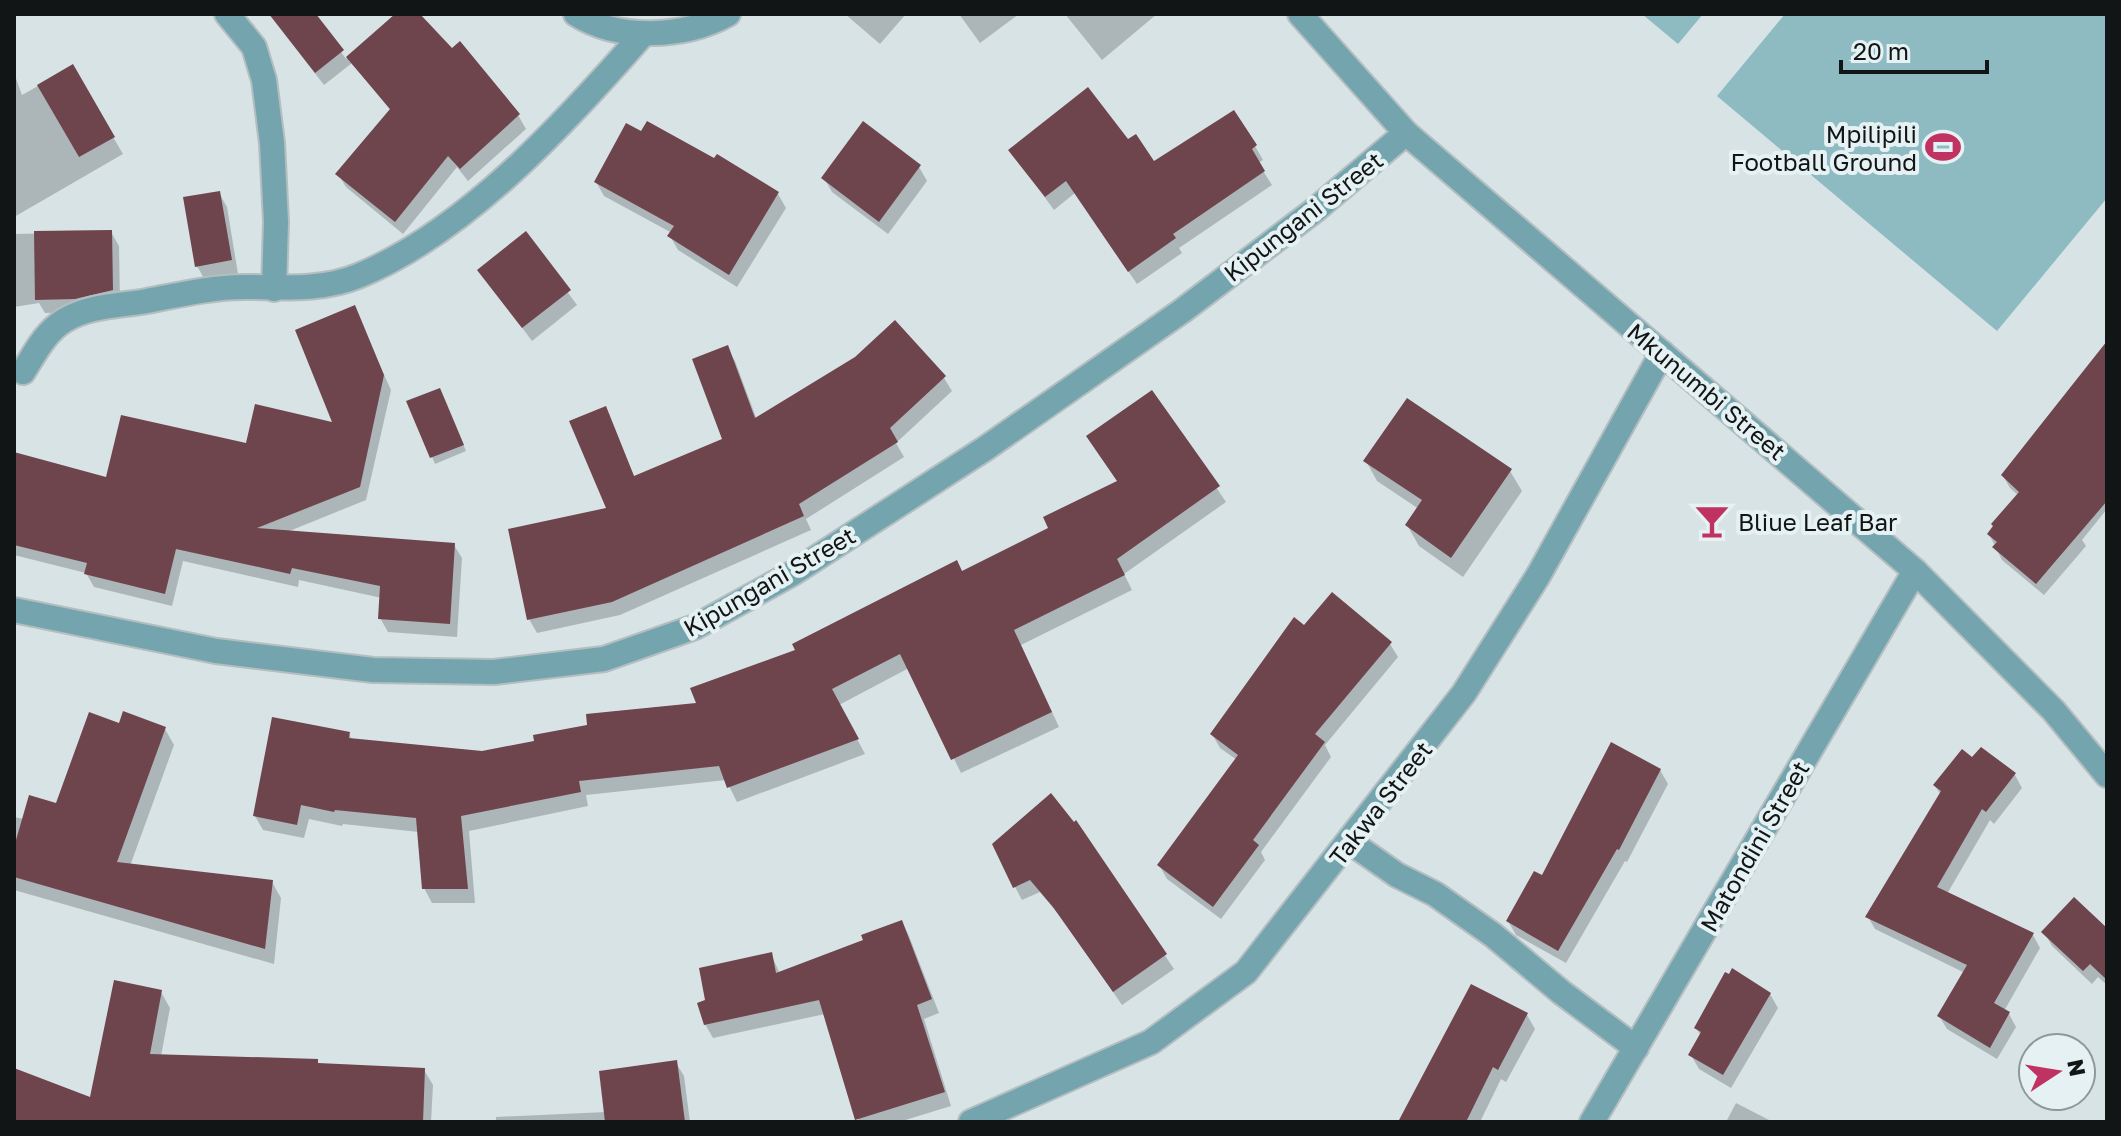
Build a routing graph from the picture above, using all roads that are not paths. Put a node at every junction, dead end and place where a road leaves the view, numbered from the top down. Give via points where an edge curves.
1 (227, 14) edge
2 (576, 14) edge
3 (728, 14) edge
4 (1300, 14) edge
5 (643, 34) junction
6 (1406, 133) junction
7 (274, 289) junction
8 (1662, 353) junction
9 (23, 372) dead end
10 (1915, 571) junction
11 (14, 610) edge
12 (2107, 775) edge
13 (1350, 842) junction
14 (1636, 1048) junction
15 (1011, 1114) edge
16 (971, 1122) edge
17 (1592, 1122) edge

1 - 7 street via 254,47 264,80 276,222
2 - 5 street via 589,23
3 - 5 street via 707,25
4 - 6 street, Mkunumbi Street
5 - 7 street via 573,113 438,232 357,277
6 - 8 street, Mkunumbi Street
6 - 11 street, Kipungani Street via 1182,311 986,448 793,573 695,627 604,659 494,672 373,670 216,651
7 - 9 street via 242,287 90,309 54,328
8 - 10 street, Mkunumbi Street
8 - 13 street, Takwa Street via 1538,576 1464,693
10 - 12 street, Mkunumbi Street via 2054,711
10 - 14 street, Matondini Street
13 - 14 street via 1493,935
13 - 15 street, Takwa Street via 1246,972 1151,1042
14 - 17 street, Matondini Street
15 - 16 street, Takwa Street

